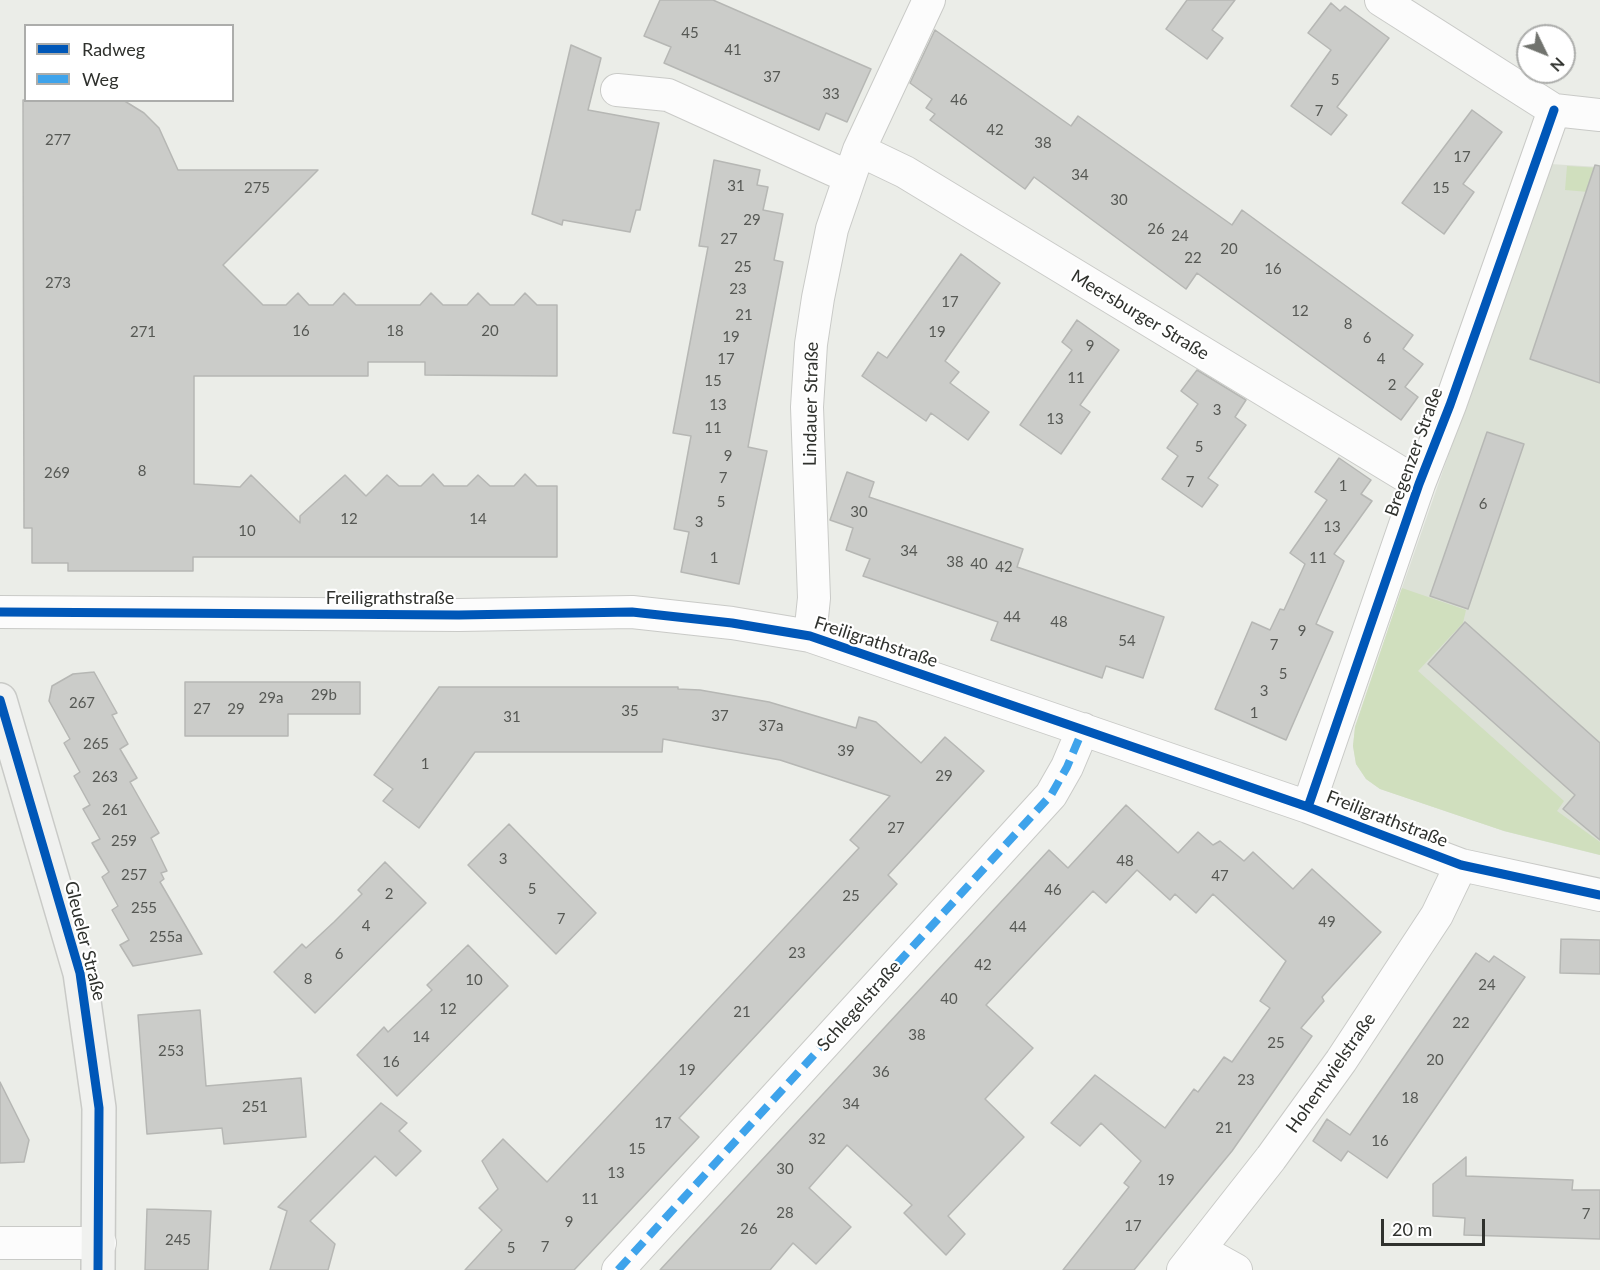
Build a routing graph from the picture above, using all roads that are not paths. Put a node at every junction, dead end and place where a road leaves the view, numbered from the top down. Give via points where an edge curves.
1 (929, 0) edge
2 (1381, 0) edge
3 (617, 90) dead end
4 (1554, 110) junction
5 (1600, 115) edge
6 (854, 163) junction
7 (1419, 484) junction
8 (0, 612) edge
9 (810, 636) junction
10 (0, 700) edge
11 (1083, 729) junction
12 (1308, 807) junction
13 (1461, 864) junction
14 (1600, 895) edge
15 (0, 1243) edge
16 (99, 1256) edge
17 (1191, 1260) edge
18 (618, 1270) edge
19 (1236, 1270) edge

1 - 6 street, Lindauer Straße
2 - 4 street
3 - 6 street via 668,95
4 - 5 street
4 - 7 street, Bregenzer Straße
6 - 7 street, Meersburger Straße via 905,172
6 - 9 street, Lindauer Straße via 832,229 811,344 807,407 814,598
7 - 12 street, Bregenzer Straße
8 - 9 street, Freiligrathstraße via 632,612
9 - 11 street, Freiligrathstraße
10 - 16 main road, Gleueler Straße via 80,974 99,1108
11 - 12 street, Freiligrathstraße
11 - 18 street, Schlegelstraße via 1051,795
12 - 13 street, Freiligrathstraße
13 - 14 street, Freiligrathstraße
13 - 17 street, Hohentwielstraße via 1437,915 1341,1061
15 - 16 street
17 - 19 street

